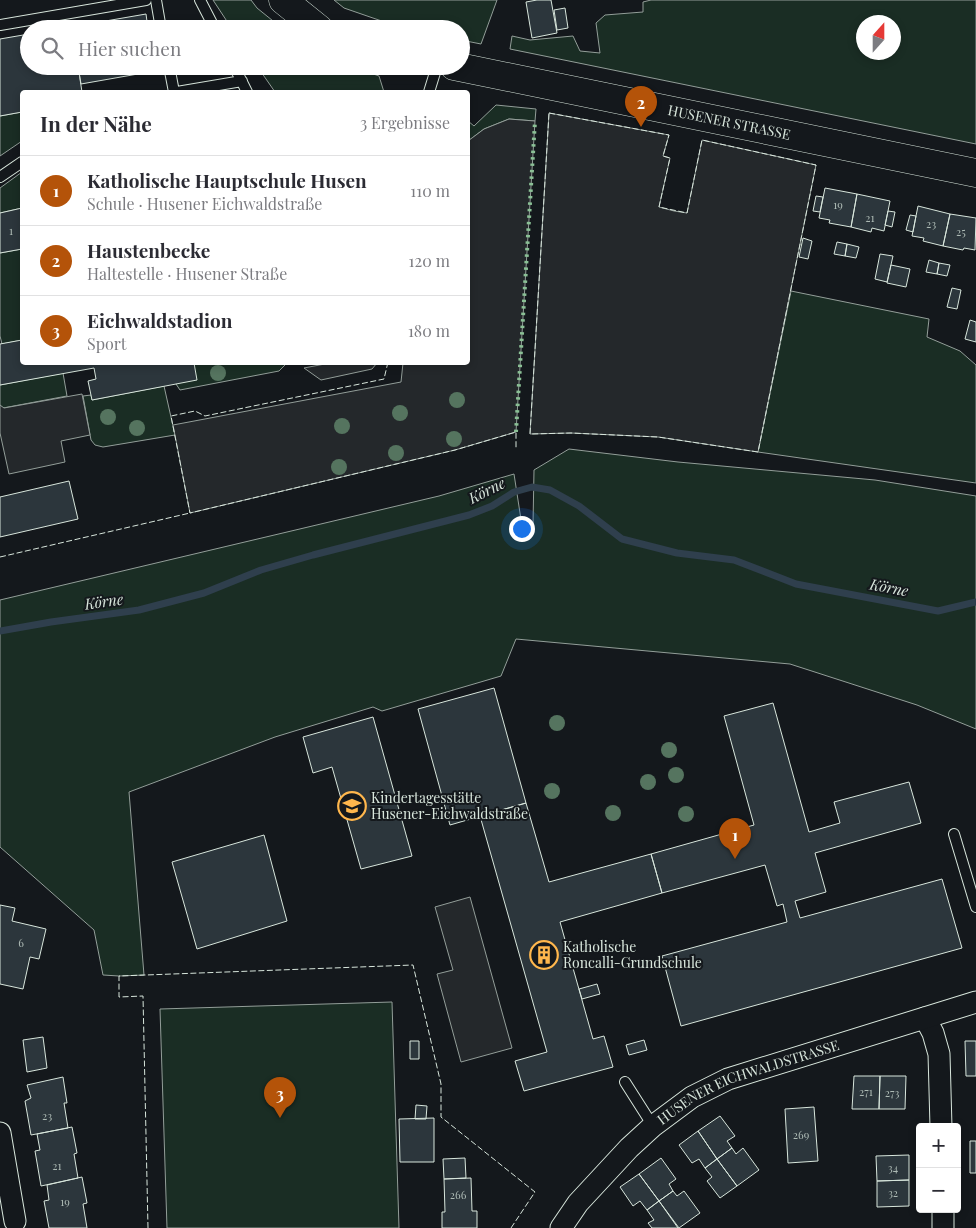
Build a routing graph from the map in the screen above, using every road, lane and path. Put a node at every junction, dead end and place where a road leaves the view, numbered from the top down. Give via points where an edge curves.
1 (146, 0) edge
2 (156, 0) edge
3 (200, 0) edge
4 (283, 0) edge
5 (29, 20) edge
6 (159, 20) edge
7 (210, 20) edge
8 (308, 20) edge
9 (20, 22) edge
10 (0, 25) edge
11 (470, 69) edge
12 (171, 75) edge
13 (239, 75) edge
14 (434, 75) edge
15 (242, 81) junction
16 (175, 90) edge
17 (187, 90) edge
18 (246, 90) edge
19 (253, 90) edge
20 (429, 90) edge
21 (20, 163) edge
22 (976, 173) edge
23 (0, 177) edge
24 (954, 834) dead end
25 (976, 907) edge
26 (976, 1002) edge
27 (925, 1018) junction
28 (625, 1082) dead end
29 (941, 1123) edge
30 (654, 1126) junction
31 (0, 1133) edge
32 (943, 1213) edge
33 (15, 1221) dead end
34 (561, 1228) edge
35 (943, 1228) edge

1 - 5 lane
2 - 6 lane
3 - 7 lane
4 - 8 street
9 - 10 lane
11 - 22 street, HUSENER STRASSE
12 - 16 lane
13 - 15 lane
14 - 20 lane
15 - 17 lane
15 - 18 lane
15 - 19 lane
21 - 23 lane
24 - 25 lane
26 - 27 street, HUSENER EICHWALDSTRASSE
27 - 29 street via 939,1054
27 - 30 street, HUSENER EICHWALDSTRASSE via 728,1079 692,1097
28 - 30 lane
30 - 34 street, HUSENER EICHWALDSTRASSE via 578,1203
31 - 33 street
32 - 35 street

